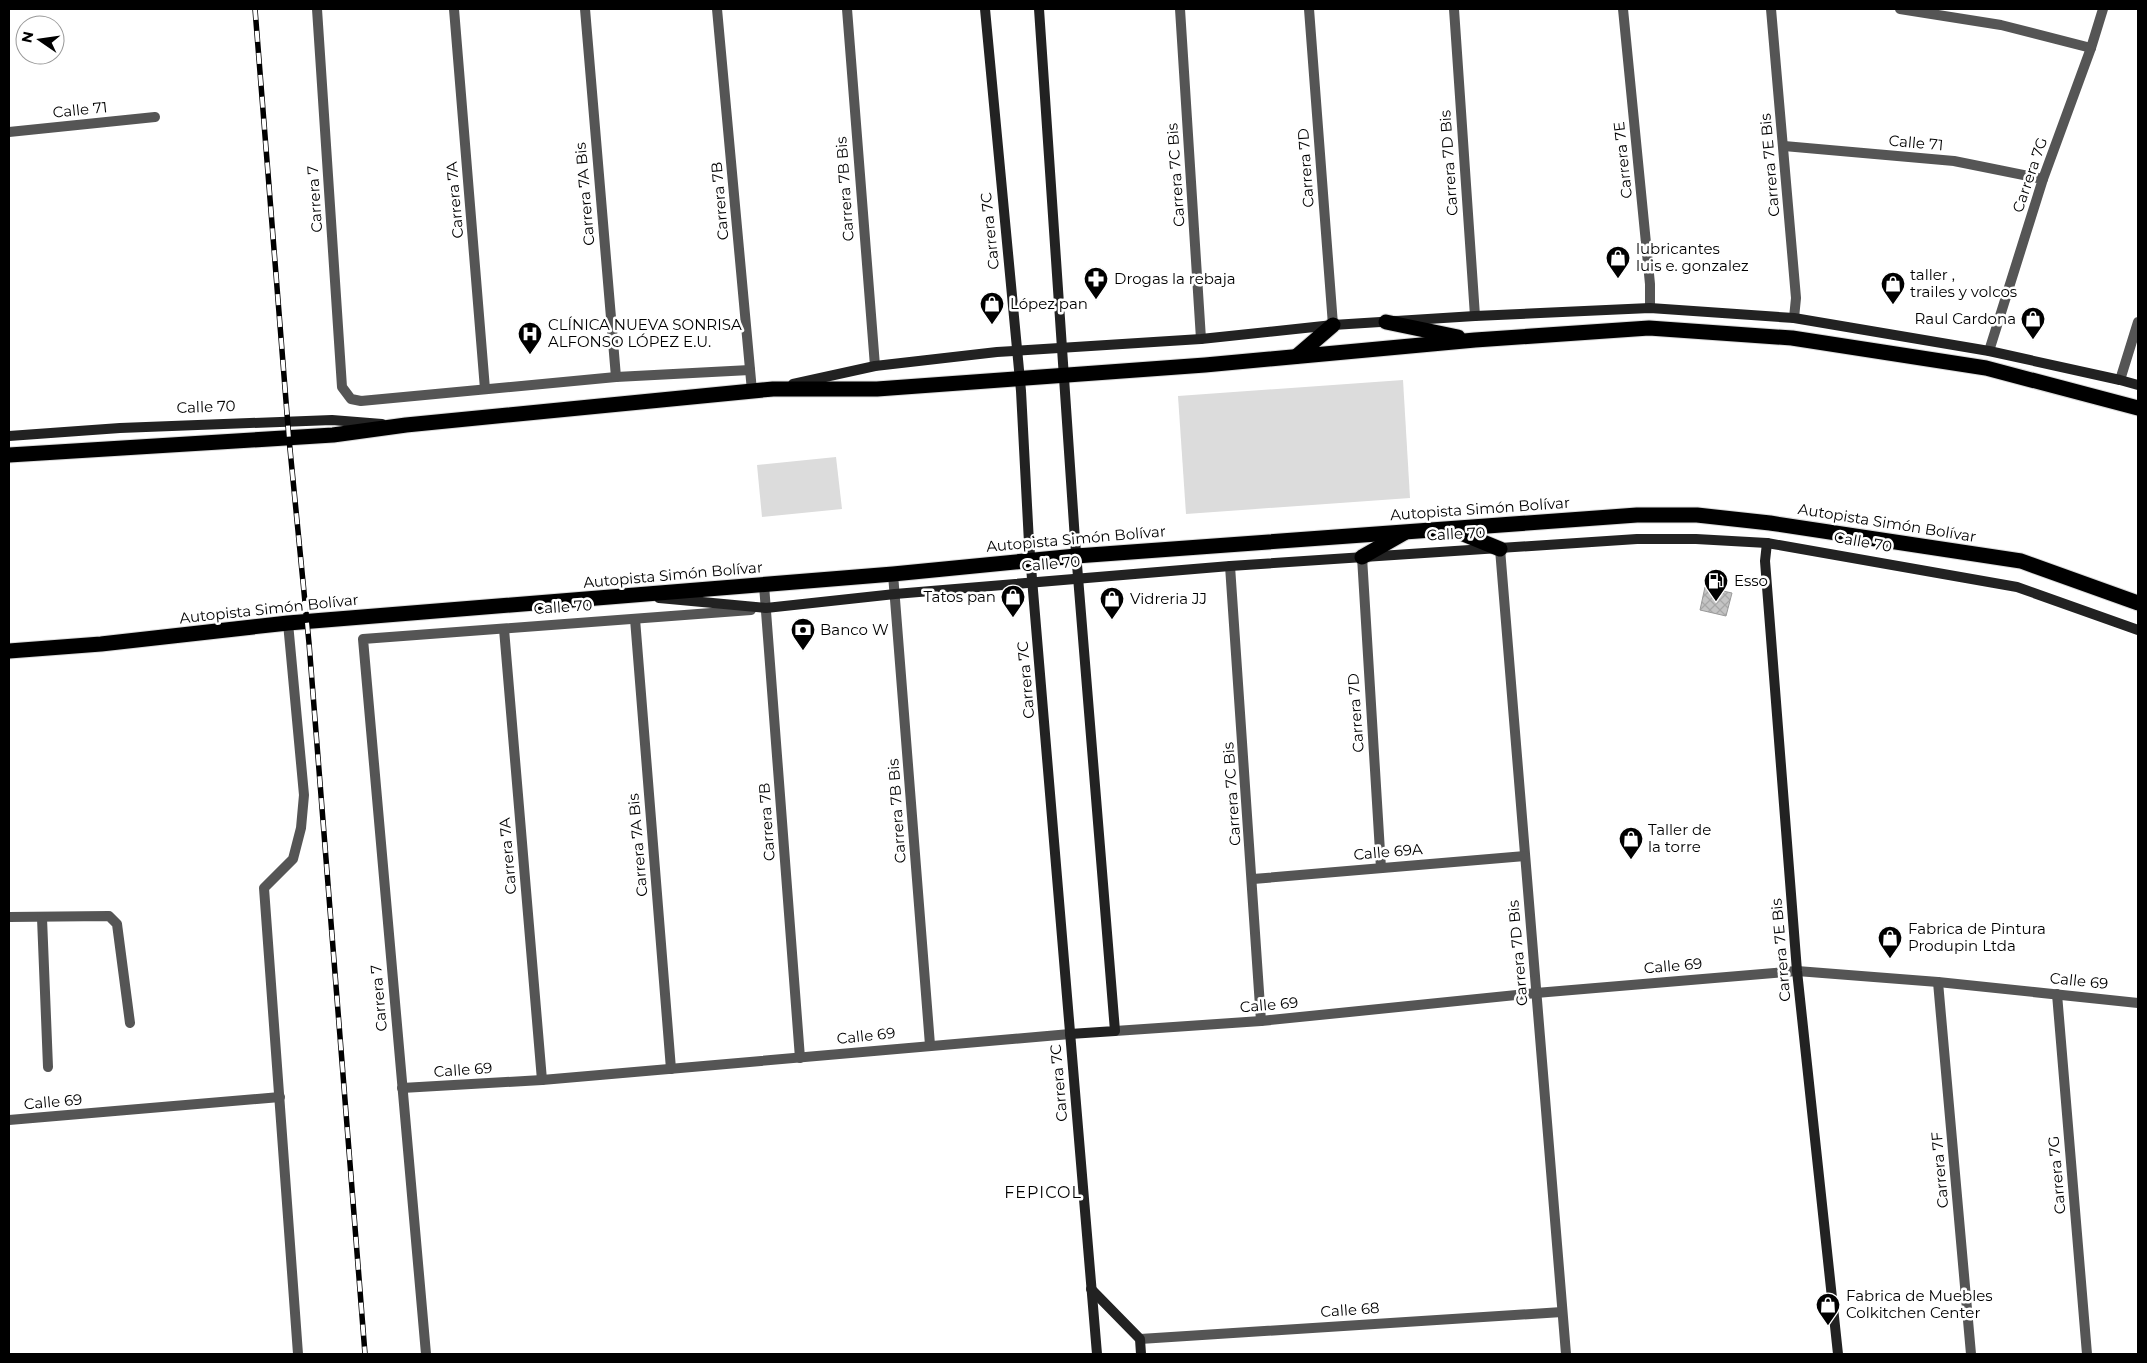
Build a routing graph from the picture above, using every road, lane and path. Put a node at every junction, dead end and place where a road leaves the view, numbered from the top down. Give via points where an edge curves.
1 (317, 9) edge
2 (454, 9) edge
3 (585, 9) edge
4 (717, 9) edge
5 (847, 9) edge
6 (985, 9) edge
7 (1039, 9) edge
8 (1180, 9) edge
9 (1309, 9) edge
10 (1454, 9) edge
11 (1623, 9) edge
12 (1771, 9) edge
13 (1900, 9) edge
14 (2102, 9) edge
15 (2091, 48) junction
16 (155, 117) dead end
17 (9, 132) edge
18 (1784, 146) junction
19 (2043, 179) junction
20 (1650, 308) junction
21 (1475, 316) junction
22 (1794, 318) junction
23 (1386, 322) junction
24 (2138, 322) edge
25 (1333, 325) junction
26 (1201, 339) junction
27 (1475, 340) junction
28 (1062, 348) junction
29 (1017, 351) junction
30 (1990, 351) junction
31 (1297, 356) junction
32 (875, 366) junction
33 (750, 370) junction
34 (1064, 374) junction
35 (616, 377) junction
36 (1019, 377) junction
37 (2120, 380) junction
38 (2138, 385) edge
39 (485, 388) junction
40 (773, 389) junction
41 (752, 391) junction
42 (2138, 408) edge
43 (406, 425) junction
44 (9, 436) edge
45 (9, 456) edge
46 (1452, 529) junction
47 (1406, 532) junction
48 (1767, 543) junction
49 (1500, 549) junction
50 (1076, 556) junction
51 (1362, 557) junction
52 (1030, 560) junction
53 (1230, 566) junction
54 (893, 574) junction
55 (1078, 579) junction
56 (1033, 584) junction
57 (764, 585) junction
58 (895, 594) junction
59 (633, 596) junction
60 (2138, 603) edge
61 (766, 608) junction
62 (635, 619) junction
63 (288, 623) junction
64 (504, 629) junction
65 (2138, 630) edge
66 (363, 639) joint
67 (11, 652) edge
68 (1525, 856) junction
69 (1381, 868) junction
70 (1253, 879) junction
71 (9, 917) edge
72 (42, 918) junction
73 (1797, 971) junction
74 (1938, 982) junction
75 (1536, 993) junction
76 (2057, 994) junction
77 (2138, 1002) edge
78 (1261, 1021) junction
79 (130, 1023) dead end
80 (1116, 1031) junction
81 (1070, 1034) junction
82 (930, 1045) junction
83 (800, 1058) junction
84 (48, 1067) dead end
85 (671, 1069) junction
86 (542, 1080) junction
87 (402, 1088) junction
88 (280, 1097) junction
89 (9, 1120) edge
90 (1091, 1288) junction
91 (1562, 1312) junction
92 (1140, 1338) junction
93 (298, 1354) edge
94 (426, 1354) edge
95 (1097, 1354) edge
96 (1141, 1354) edge
97 (1566, 1354) edge
98 (1838, 1354) edge
99 (1971, 1354) edge
100 (2087, 1354) edge

1 - 39 street, Carrera 7 via 342,387 351,398 360,401
2 - 39 street, Carrera 7A
3 - 35 street, Carrera 7A Bis
4 - 33 street, Carrera 7B
5 - 32 street, Carrera 7B Bis
6 - 29 street, Carrera 7C
7 - 28 street
8 - 26 street, Carrera 7C Bis
9 - 25 street, Carrera 7D
10 - 21 street, Carrera 7D Bis
11 - 20 street, Carrera 7E
12 - 18 street, Carrera 7E Bis
13 - 15 street via 2001,25
14 - 15 street, Carrera 7G
15 - 19 street, Carrera 7G
16 - 17 street, Calle 71
18 - 19 street, Calle 71 via 1954,161
18 - 22 street, Carrera 7E Bis via 1796,298
19 - 30 street, Carrera 7G
20 - 21 street
20 - 22 street
21 - 23 street
22 - 30 street
23 - 25 street
23 - 27 highway
24 - 37 street
25 - 26 street
25 - 31 highway
26 - 28 street
27 - 31 highway
27 - 42 highway via 1649,328 1792,338 1986,368
28 - 29 street
28 - 34 street
29 - 32 street
29 - 36 street, Carrera 7C
30 - 37 street
31 - 34 highway
32 - 40 street
33 - 35 street
33 - 41 street, Carrera 7B
34 - 36 highway
34 - 50 street
35 - 39 street
36 - 40 highway via 877,390
36 - 52 street, Carrera 7C
37 - 38 street
40 - 41 highway
41 - 43 highway
43 - 44 street, Calle 70 via 332,420
43 - 45 highway via 289,439
46 - 47 highway, Autopista Simón Bolívar
46 - 49 highway
46 - 60 highway, Autopista Simón Bolívar via 1637,515 1697,515 2021,561
47 - 50 highway, Autopista Simón Bolívar
47 - 51 highway
48 - 49 street, Calle 70 via 1637,539
48 - 65 street, Calle 70 via 2017,587
48 - 73 street, Carrera 7E Bis via 1765,560
49 - 51 street, Calle 70
49 - 68 street, Carrera 7D Bis
50 - 52 highway, Autopista Simón Bolívar
50 - 55 street
51 - 53 street, Calle 70
51 - 69 street, Carrera 7D
52 - 54 highway, Autopista Simón Bolívar
52 - 56 street, Carrera 7C
53 - 55 street, Calle 70
53 - 70 street, Carrera 7C Bis
54 - 57 highway, Autopista Simón Bolívar
54 - 58 street, Carrera 7B Bis
55 - 56 street, Calle 70
55 - 80 street
56 - 58 street, Calle 70
56 - 81 street, Carrera 7C
57 - 59 highway, Autopista Simón Bolívar
57 - 61 street, Carrera 7B
58 - 61 street, Calle 70
58 - 82 street, Carrera 7B Bis
59 - 61 street, Calle 70
59 - 63 highway, Autopista Simón Bolívar
61 - 62 street, Calle 70
61 - 83 street, Carrera 7B
62 - 64 street, Calle 70
62 - 85 street, Carrera 7A Bis
63 - 67 highway, Autopista Simón Bolívar
63 - 88 street via 304,795 293,859 264,888
64 - 66 street, Calle 70
64 - 86 street, Carrera 7A
66 - 87 street, Carrera 7
68 - 69 street, Calle 69A
68 - 75 street, Carrera 7D Bis
69 - 70 street, Calle 69A
70 - 78 street, Carrera 7C Bis
71 - 72 street
72 - 79 street via 109,916 114,919
72 - 84 street
73 - 74 street, Calle 69
73 - 75 street, Calle 69
73 - 98 street, Carrera 7E Bis
74 - 76 street, Calle 69
74 - 99 street, Carrera 7F
75 - 78 street, Calle 69
75 - 91 street, Carrera 7D Bis
76 - 77 street, Calle 69
76 - 100 street, Carrera 7G
78 - 80 street, Calle 69
80 - 81 street, Calle 69
81 - 82 street, Calle 69
81 - 90 street, Carrera 7C
82 - 83 street, Calle 69
83 - 85 street, Calle 69
85 - 86 street, Calle 69
86 - 87 street, Calle 69
87 - 94 street, Carrera 7
88 - 89 street, Calle 69
88 - 93 street
90 - 92 street
90 - 95 street, Carrera 7C
91 - 92 street, Calle 68
91 - 97 street, Carrera 7D Bis
92 - 96 street

